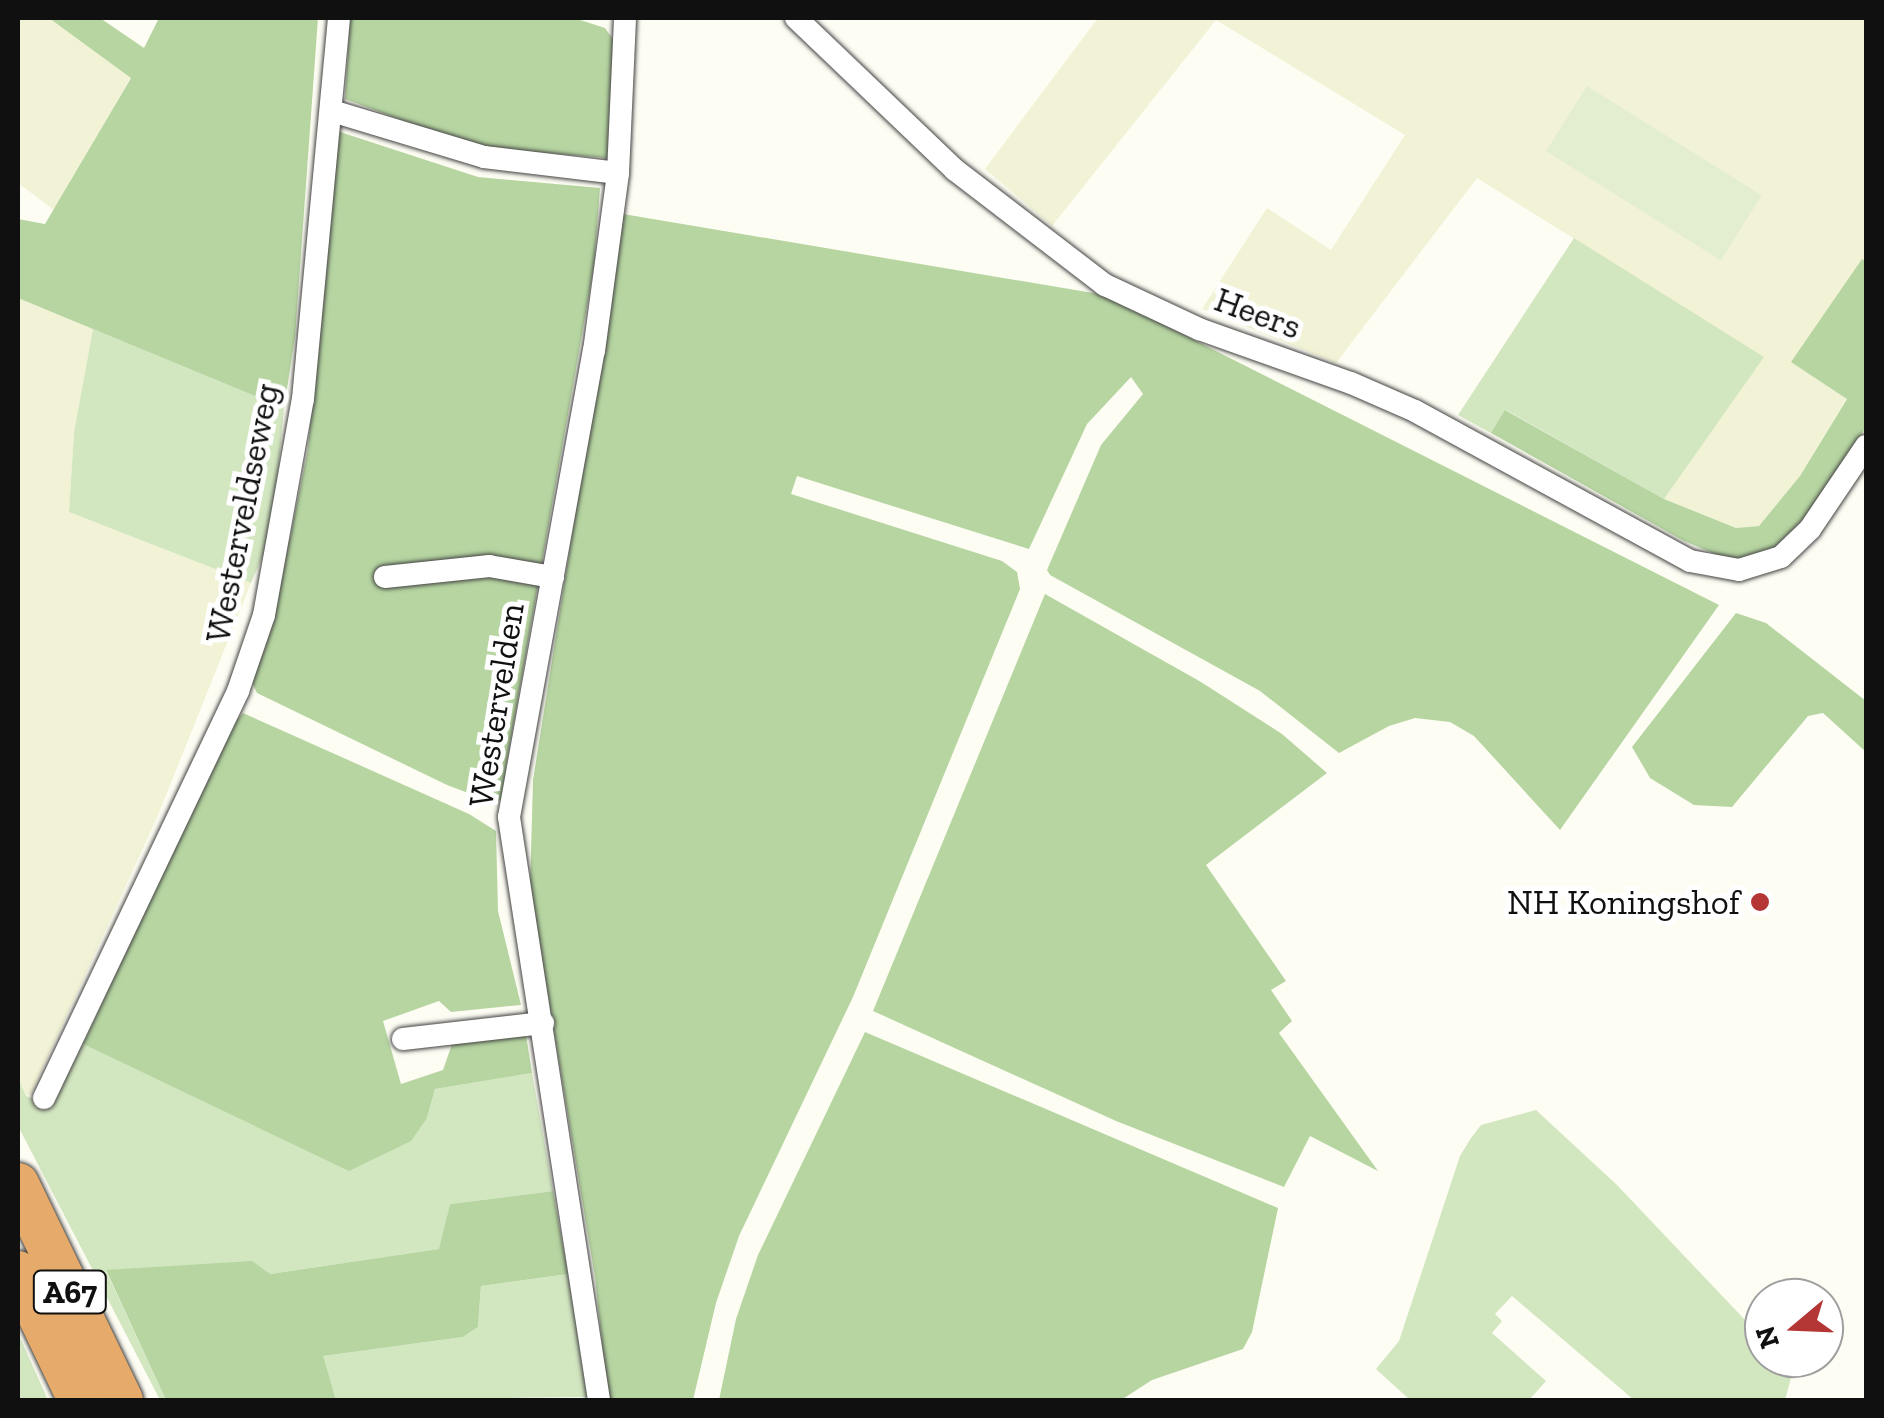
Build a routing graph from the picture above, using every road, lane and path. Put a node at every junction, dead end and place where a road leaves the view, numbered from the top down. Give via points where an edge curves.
1 (338, 18) edge
2 (625, 18) edge
3 (796, 18) edge
4 (332, 111) junction
5 (618, 173) junction
6 (1866, 446) edge
7 (385, 577) dead end
8 (553, 577) junction
9 (543, 1023) junction
10 (403, 1039) dead end
11 (44, 1098) dead end
12 (18, 1184) edge
13 (18, 1272) edge
14 (79, 1400) edge
15 (122, 1400) edge
16 (599, 1400) edge

1 - 4 street, Westerveldseweg
2 - 5 street, Westervelden
3 - 6 street, Heers via 955,170 1105,286 1198,330 1415,411 1690,562 1741,579 1797,545
4 - 5 street via 484,158
4 - 11 street, Westerveldseweg via 303,399 264,615 238,691
5 - 8 street, Westervelden
7 - 8 street, Westervelden via 489,566
8 - 9 street, Westervelden via 510,817
9 - 10 street
9 - 16 street, Westervelden
12 - 15 highway, A67
13 - 14 highway, A67

